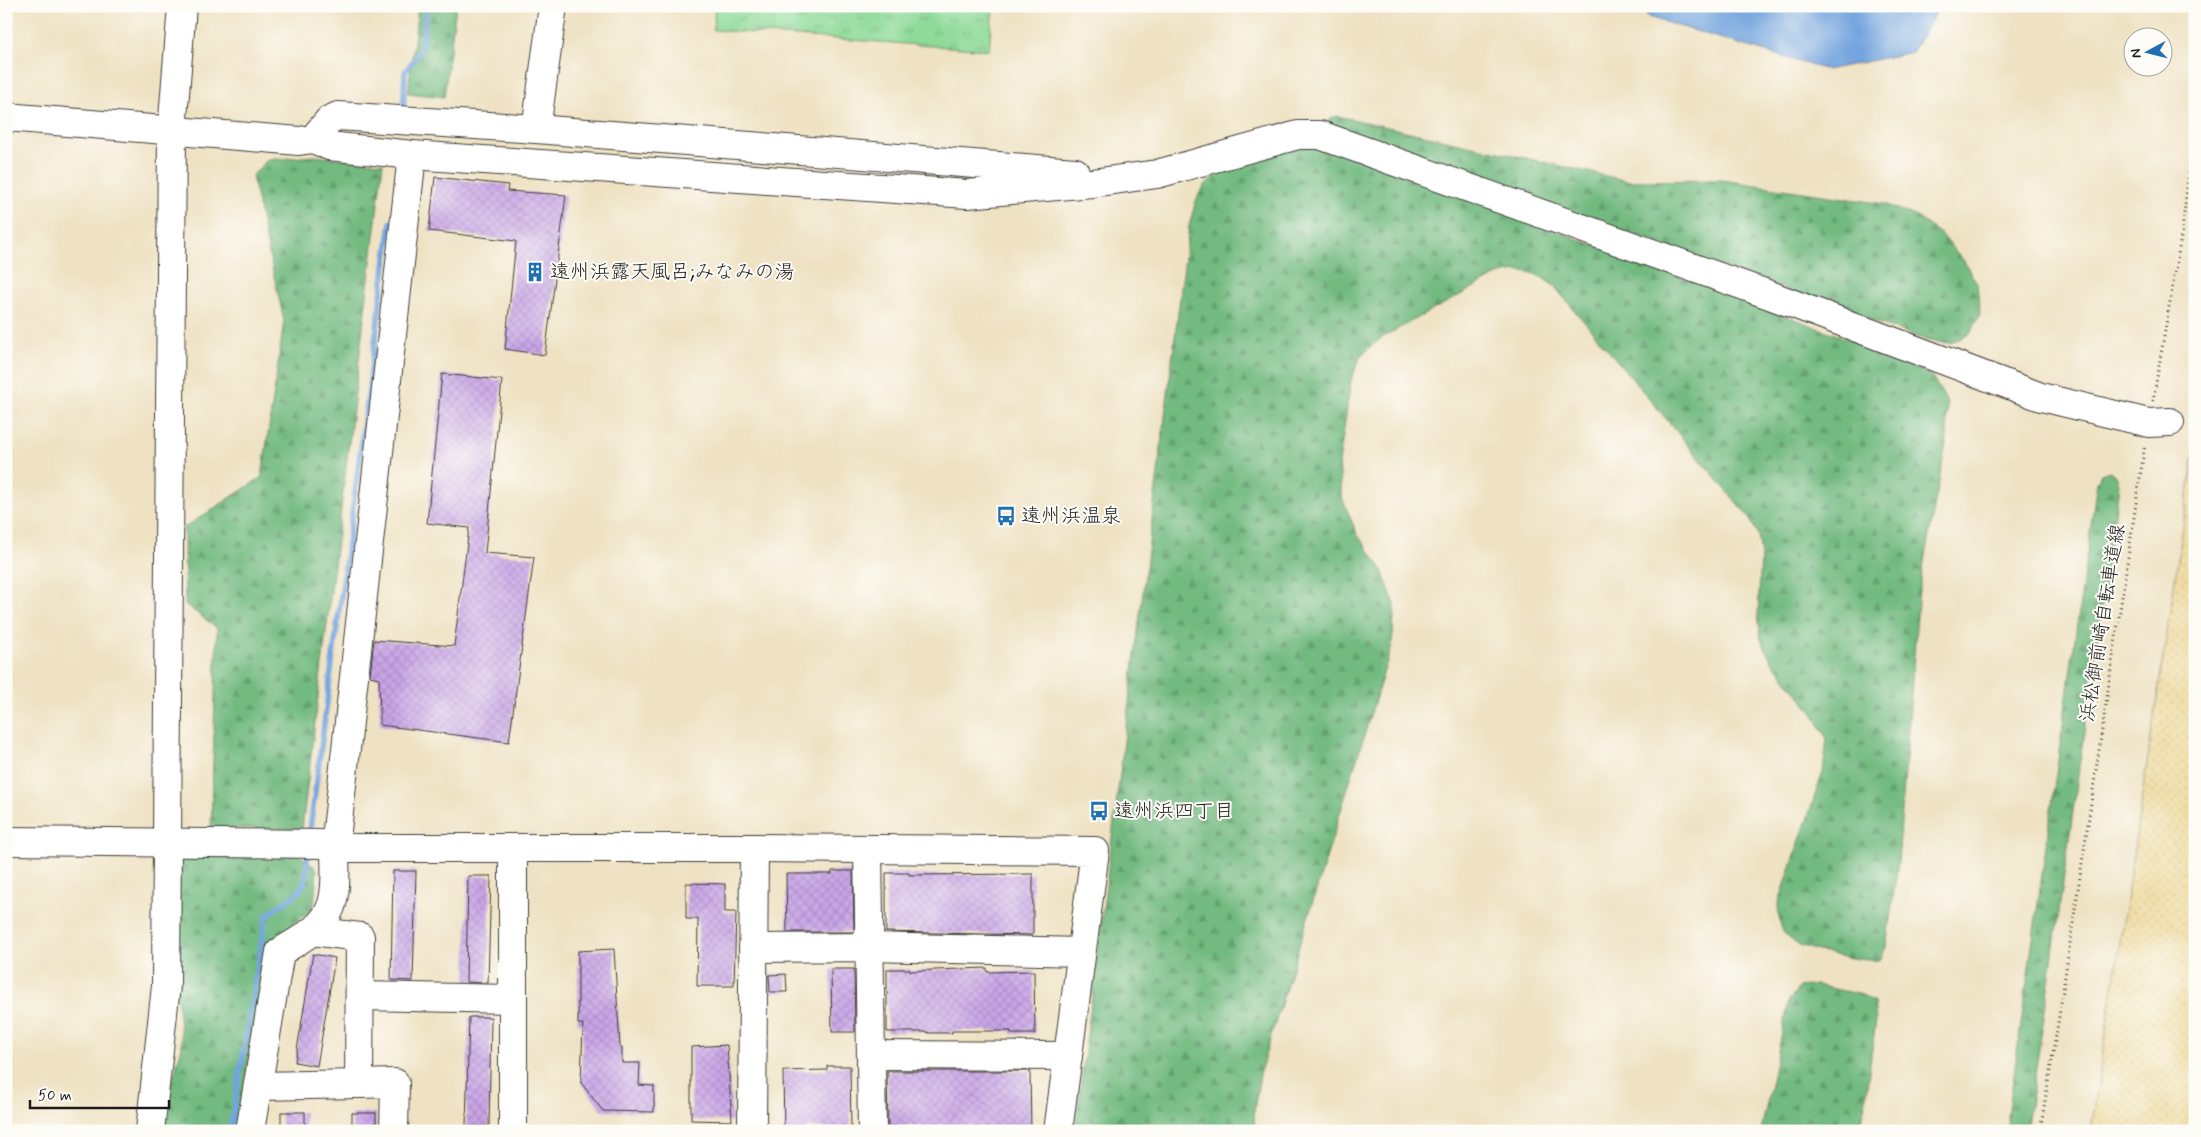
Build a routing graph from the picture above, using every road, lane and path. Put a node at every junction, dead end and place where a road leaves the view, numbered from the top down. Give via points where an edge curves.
1 (182, 6) edge
2 (554, 6) edge
3 (6, 117) edge
4 (2195, 119) edge
5 (536, 129) junction
6 (172, 131) junction
7 (313, 139) junction
8 (412, 155) junction
9 (1135, 176) junction
10 (2159, 422) junction
11 (6, 841) edge
12 (166, 843) junction
13 (336, 848) junction
14 (754, 848) junction
15 (513, 849) junction
16 (868, 849) junction
17 (312, 931) junction
18 (870, 947) junction
19 (753, 948) junction
20 (1081, 952) junction
21 (360, 996) junction
22 (512, 999) junction
23 (871, 1055) junction
24 (1068, 1056) junction
25 (359, 1084) junction
26 (258, 1086) junction
27 (150, 1131) edge
28 (250, 1131) edge
29 (394, 1131) edge
30 (513, 1131) edge
31 (752, 1131) edge
32 (872, 1131) edge
33 (1058, 1131) edge
34 (2040, 1131) edge

1 - 6 street
2 - 5 street
3 - 6 street
4 - 10 path, 浜松御前崎自転車道線
5 - 7 street via 338,116 329,120
5 - 9 street
6 - 7 street via 300,141
6 - 12 street
7 - 8 street via 329,146
8 - 9 street via 967,194 1092,184
8 - 13 street
9 - 10 street via 1158,174 1298,135 1320,135 1768,294 2041,397
10 - 34 path, 浜松御前崎自転車道線
11 - 12 street
12 - 13 street via 326,844
12 - 27 street via 166,986
13 - 15 street
13 - 17 street via 333,893 328,913
14 - 15 street
14 - 16 street
14 - 19 street
15 - 22 street
16 - 18 street
16 - 20 street via 1095,852
17 - 21 street via 360,937
17 - 26 street via 280,952
18 - 19 street
18 - 20 street
18 - 23 street
19 - 31 street
20 - 24 street
21 - 22 street
21 - 25 street
22 - 30 street
23 - 24 street
23 - 32 street
24 - 33 street
25 - 26 street
25 - 29 street via 395,1083
26 - 28 street

